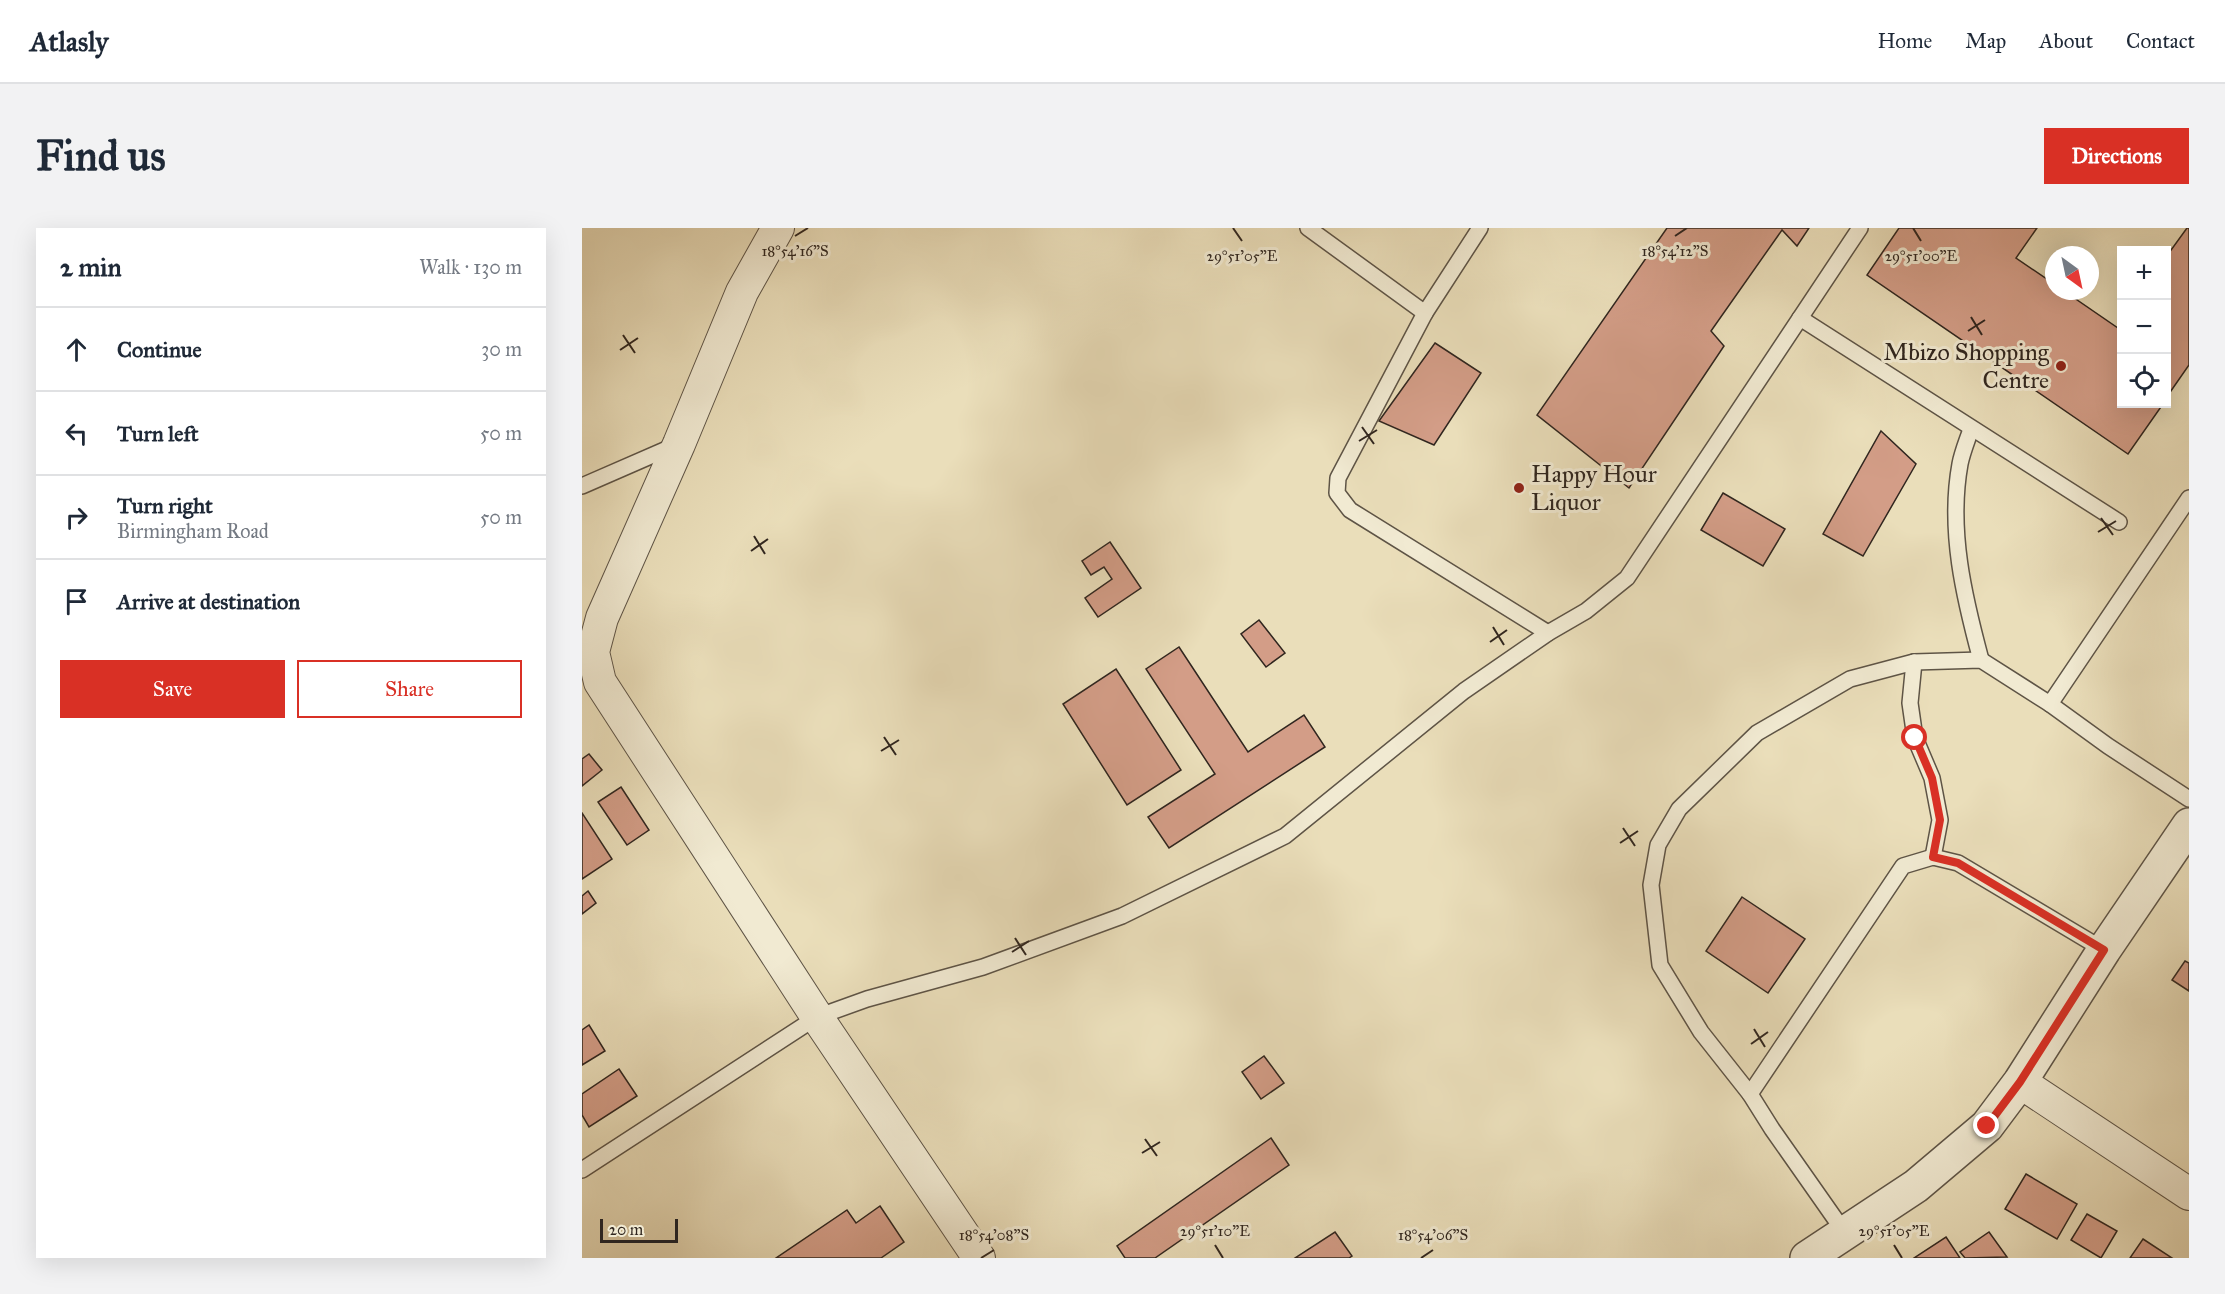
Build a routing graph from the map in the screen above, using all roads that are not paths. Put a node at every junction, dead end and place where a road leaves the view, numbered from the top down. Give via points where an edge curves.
1 (778, 228) edge
2 (1308, 228) edge
3 (1480, 228) edge
4 (1860, 228) edge
5 (1425, 314) junction
6 (1800, 318) junction
7 (1971, 429) junction
8 (679, 444) junction
9 (582, 486) edge
10 (2189, 498) edge
11 (2119, 522) dead end
12 (1548, 633) junction
13 (1981, 660) junction
14 (1914, 662) junction
15 (2049, 704) junction
16 (2189, 799) edge
17 (2189, 825) edge
18 (1933, 857) junction
19 (2104, 950) junction
20 (817, 1017) junction
21 (2020, 1082) junction
22 (1750, 1094) junction
23 (582, 1170) edge
24 (2189, 1194) edge
25 (1845, 1233) junction
26 (979, 1258) edge
27 (1807, 1258) edge

1 - 8 street via 742,292
2 - 5 lane
3 - 5 lane
4 - 6 lane
5 - 12 lane via 1338,478 1336,493 1350,510
6 - 7 lane
6 - 12 lane via 1627,578 1586,611
7 - 11 lane
7 - 13 lane via 1960,463 1955,509 1958,552
8 - 9 lane
8 - 20 street via 602,618 593,652 600,682
10 - 15 lane
12 - 20 lane via 1464,692 1285,836 1122,916 983,967
13 - 14 lane
13 - 15 lane
14 - 18 lane via 1910,703 1915,738 1932,778 1940,820
14 - 22 lane via 1850,679 1757,733 1678,809 1658,845 1651,885 1660,965 1701,1032
15 - 16 lane
17 - 19 street
18 - 19 lane via 1958,863
18 - 22 lane via 1903,866
19 - 21 street
20 - 23 lane
20 - 26 street
21 - 24 street
21 - 25 street via 1987,1126 1916,1186
22 - 25 lane
25 - 27 street

